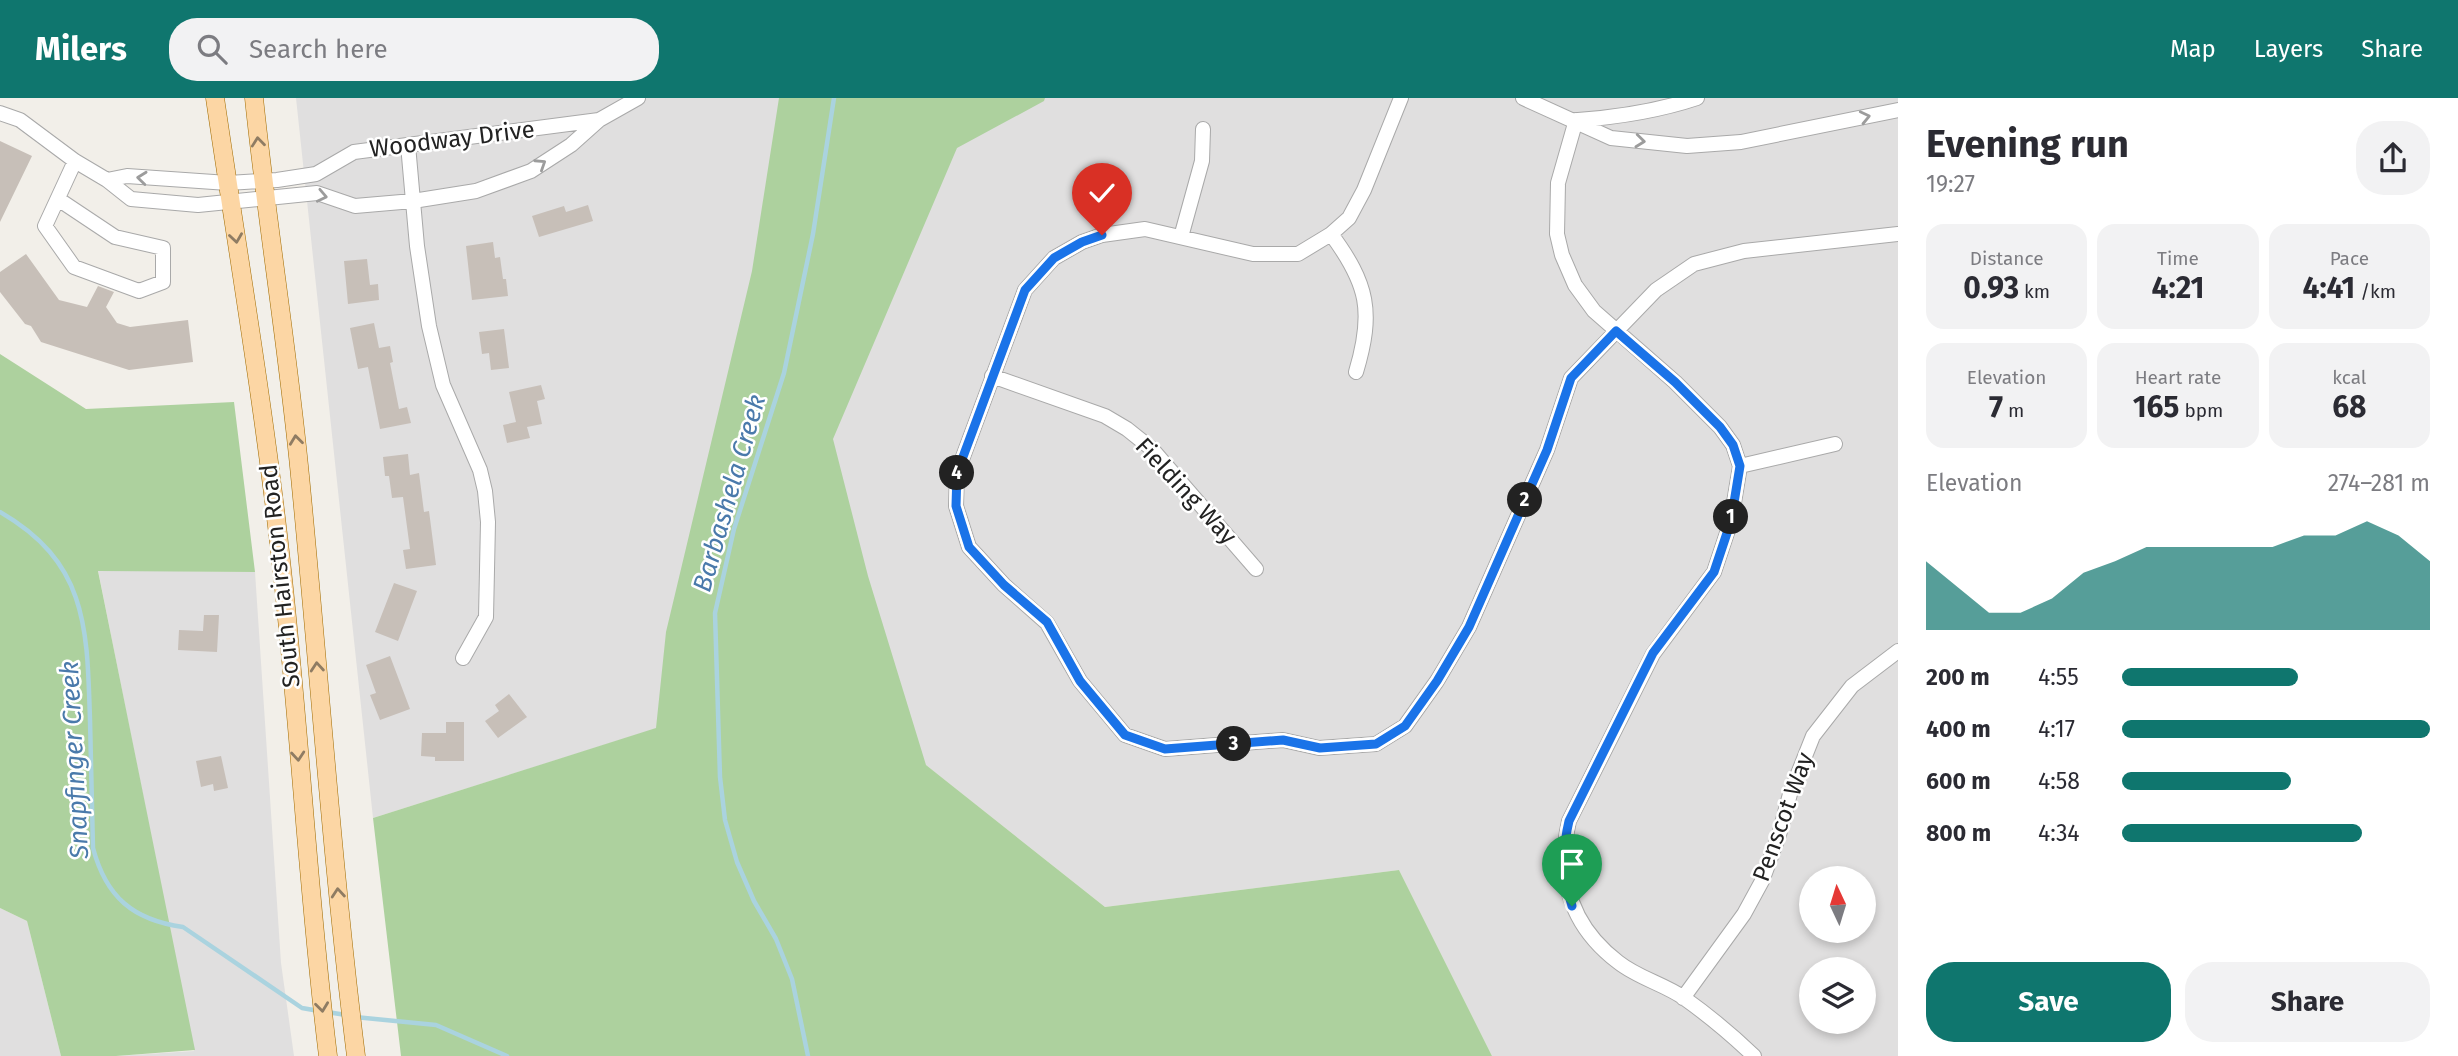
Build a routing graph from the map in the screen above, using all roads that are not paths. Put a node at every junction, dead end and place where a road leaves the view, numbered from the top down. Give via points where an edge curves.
1 (215, 98) edge
2 (254, 98) edge
3 (638, 98) edge
4 (1401, 98) edge
5 (1523, 98) edge
6 (1698, 98) edge
7 (1880, 98) edge
8 (1894, 111) edge
9 (0, 113) edge
10 (599, 120) junction
11 (1576, 120) junction
12 (1203, 129) dead end
13 (408, 145) junction
14 (75, 162) junction
15 (107, 180) junction
16 (175, 180) junction
17 (228, 183) junction
18 (264, 190) junction
19 (58, 199) junction
20 (413, 201) junction
21 (174, 203) junction
22 (230, 203) junction
23 (1331, 234) junction
24 (1898, 234) edge
25 (1181, 237) junction
26 (1616, 331) junction
27 (1356, 372) dead end
28 (992, 376) junction
29 (1835, 444) dead end
30 (1740, 466) junction
31 (1256, 569) dead end
32 (1898, 651) edge
33 (463, 658) dead end
34 (1683, 998) junction
35 (328, 1056) edge
36 (356, 1056) edge
37 (1754, 1056) edge

1 - 17 main road, South Hairston Road
18 -> 2 main road, South Hairston Road
3 - 10 street, Woodway Drive
4 - 23 street via 1364,190 1349,218
5 - 11 street
6 - 11 street via 1668,108
7 - 8 street
11 -> 8 street via 1611,138 1687,146 1741,142
9 - 14 street, Woodway Drive via 20,120
10 - 13 street, Woodway Drive
20 -> 10 street, Woodway Drive via 476,191 531,171
11 - 26 street via 1558,183 1557,234 1575,285
12 - 25 street via 1202,161
13 - 18 street, Woodway Drive via 354,152 316,174
13 - 20 street
14 - 15 street, Woodway Drive
14 - 19 street
16 -> 15 street, Woodway Drive via 127,176
15 - 21 street, Woodway Drive via 131,199
16 - 17 street, Woodway Drive
16 - 21 street
17 - 18 street, Woodway Drive
17 - 22 main road, South Hairston Road
18 -> 20 street, Woodway Drive via 317,193 355,206
18 - 22 street, Woodway Drive
36 -> 18 main road, South Hairston Road via 300,473
19 - 19 street via 45,226 74,267 139,291 163,282 163,248 116,237
20 - 33 street via 429,326 443,385 485,491 486,617
21 - 22 street, Woodway Drive
22 -> 35 main road, South Hairston Road via 282,571
23 - 25 street via 1298,254 1253,254
23 - 27 street via 1364,289 1364,347
24 - 26 street via 1744,251 1694,264 1656,290
25 - 28 street via 1145,229 1102,235 1054,258 1025,290
26 - 28 street via 1571,378 1525,501 1469,627 1437,681 1405,726 1376,744 1344,747 1320,748 1283,740 1165,749 1125,735 1080,681 1047,622 1004,585 964,537 956,506 957,473
26 - 30 street via 1720,427
28 - 31 street, Fielding Way via 1105,416 1127,429 1152,450
29 - 30 street
30 - 34 street via 1731,521 1714,572 1653,653 1569,821 1564,842 1566,885 1588,934 1619,964
32 - 34 street, Penscot Way via 1852,686 1813,736 1762,881 1744,914
34 - 37 street

